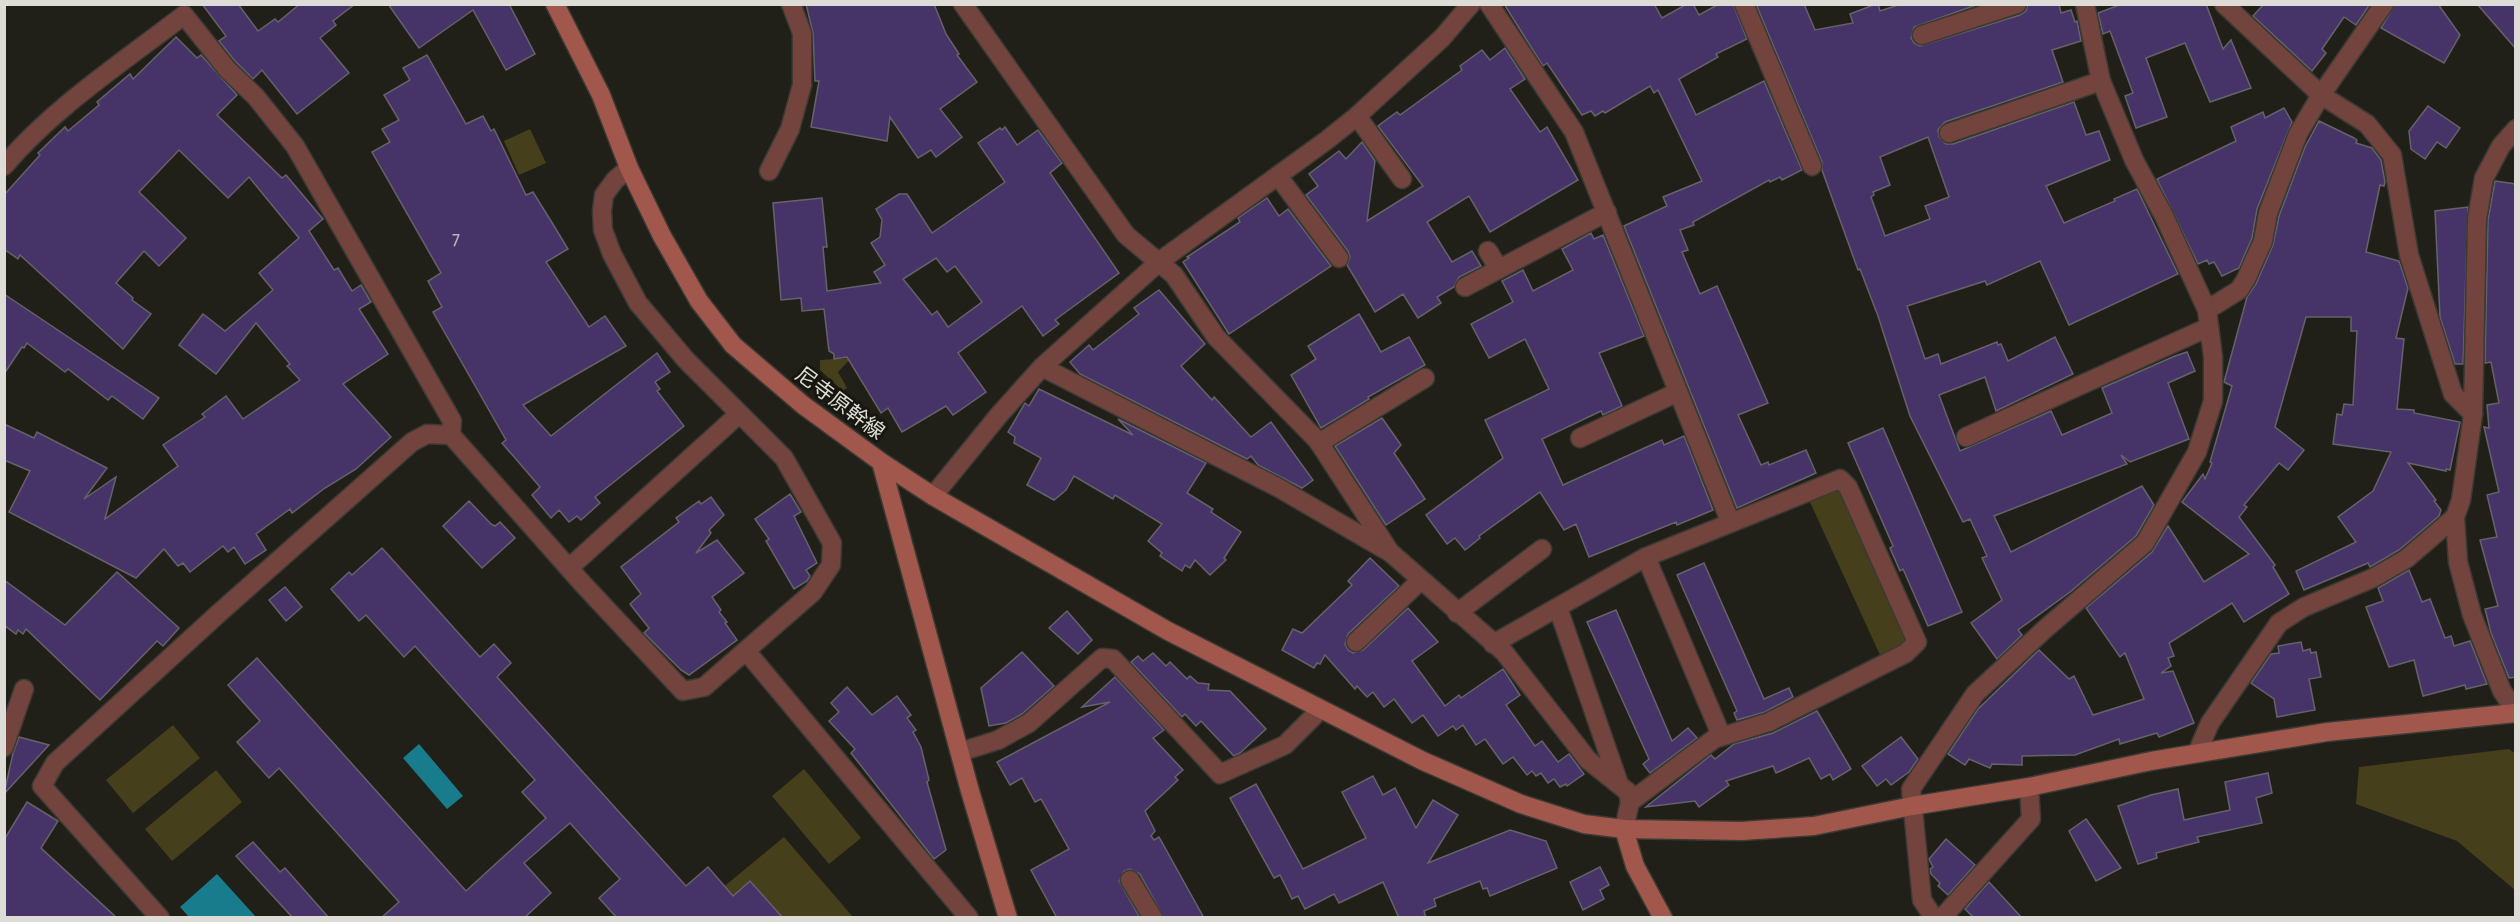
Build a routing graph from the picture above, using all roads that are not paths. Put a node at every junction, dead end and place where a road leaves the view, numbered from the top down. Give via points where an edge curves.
1 (555, 4) edge
2 (791, 4) edge
3 (963, 4) edge
4 (1471, 4) edge
5 (1489, 4) edge
6 (1744, 4) edge
7 (2017, 4) edge
8 (2085, 4) edge
9 (2224, 4) edge
10 (2384, 4) edge
11 (1922, 35) dead end
12 (2101, 81) junction
13 (2321, 95) junction
14 (1357, 116) junction
15 (2516, 129) edge
16 (1949, 133) dead end
17 (4, 166) edge
18 (1812, 166) dead end
19 (629, 168) junction
20 (769, 171) dead end
21 (1278, 176) junction
22 (1402, 179) dead end
23 (1607, 212) junction
24 (1488, 251) dead end
25 (1339, 258) dead end
26 (1160, 261) junction
27 (1499, 269) junction
28 (1465, 287) dead end
29 (2208, 318) junction
30 (1041, 367) junction
31 (1425, 378) dead end
32 (1678, 392) junction
33 (739, 414) junction
34 (2473, 414) junction
35 (452, 435) junction
36 (1966, 437) dead end
37 (1580, 438) dead end
38 (1319, 443) junction
39 (881, 462) junction
40 (933, 496) junction
41 (2455, 518) junction
42 (1731, 521) junction
43 (1542, 549) dead end
44 (1390, 553) junction
45 (1646, 557) junction
46 (569, 568) junction
47 (1421, 580) junction
48 (1558, 608) junction
49 (1457, 612) junction
50 (1356, 642) dead end
51 (1493, 644) junction
52 (747, 652) junction
53 (24, 689) dead end
54 (1320, 710) junction
55 (2516, 712) edge
56 (1721, 735) junction
57 (4, 747) edge
58 (960, 752) junction
59 (2197, 753) junction
60 (1619, 784) junction
61 (2029, 787) junction
62 (1630, 802) junction
63 (1912, 806) junction
64 (1624, 829) junction
65 (1130, 880) dead end
66 (160, 918) edge
67 (969, 918) edge
68 (1008, 918) edge
69 (1153, 918) edge
70 (1663, 918) edge
71 (1934, 918) edge
72 (1942, 918) edge

1 - 19 street, 尼寺原幹線 via 601,95
2 - 20 street via 802,33 802,85 790,129
3 - 26 street via 1126,235
4 - 14 street via 1442,38
5 - 23 street via 1575,132
6 - 18 street
7 - 11 street
8 - 12 street
9 - 13 street
10 - 13 street
12 - 16 street
12 - 29 street
13 - 29 street via 2298,134 2268,213 2263,241 2246,279
13 - 34 street via 2367,124 2392,155 2409,255 2453,394
14 - 21 street
14 - 22 street
15 - 34 street via 2501,146 2484,178 2476,219
17 - 35 street via 73,100 184,15 295,146 452,421
19 - 33 street via 604,195 603,230 612,254 638,303
19 - 39 street, 尼寺原幹線 via 699,301 733,345 803,405
21 - 25 street
21 - 26 street
23 - 27 street
23 - 32 street
24 - 27 street
26 - 30 street
26 - 38 street via 1216,337
27 - 28 street
29 - 36 street
29 - 63 street via 2213,401 2197,452 2145,543 1976,694 1911,789
30 - 40 street
30 - 44 street via 1279,488
31 - 38 street
32 - 37 street
32 - 42 street
33 - 46 street
33 - 52 street via 784,458 832,543 831,565 813,592
34 - 41 street
35 - 46 street
35 - 66 street via 427,434 412,442 55,763 42,786
38 - 44 street
39 - 40 street
39 - 58 street, 尼寺原幹線
40 - 54 street via 1168,631
41 - 55 street via 2458,562 2472,615 2502,690
41 - 59 street via 2406,559 2373,578 2304,607 2279,623 2210,723
42 - 45 street
42 - 56 street via 1840,479 1848,487 1917,642 1906,653 1769,722
43 - 49 street
44 - 47 street
45 - 48 street
45 - 56 street
46 - 52 street via 683,691 704,687
47 - 49 street
47 - 50 street
48 - 51 street
48 - 60 street
49 - 51 street
51 - 60 street via 1504,652 1588,760
52 - 67 street
53 - 57 street
54 - 58 street via 1285,745 1220,774 1113,659 1102,658 1029,723 998,740
54 - 64 street via 1521,804 1584,824
55 - 59 street via 2327,732
56 - 62 street
58 - 68 street, 尼寺原幹線
59 - 61 street
60 - 62 street via 1628,792
61 - 63 street
61 - 72 street via 2031,819
62 - 64 street
63 - 64 street via 1814,826 1742,831
63 - 71 street via 1922,900
64 - 70 street via 1635,866
65 - 69 street

